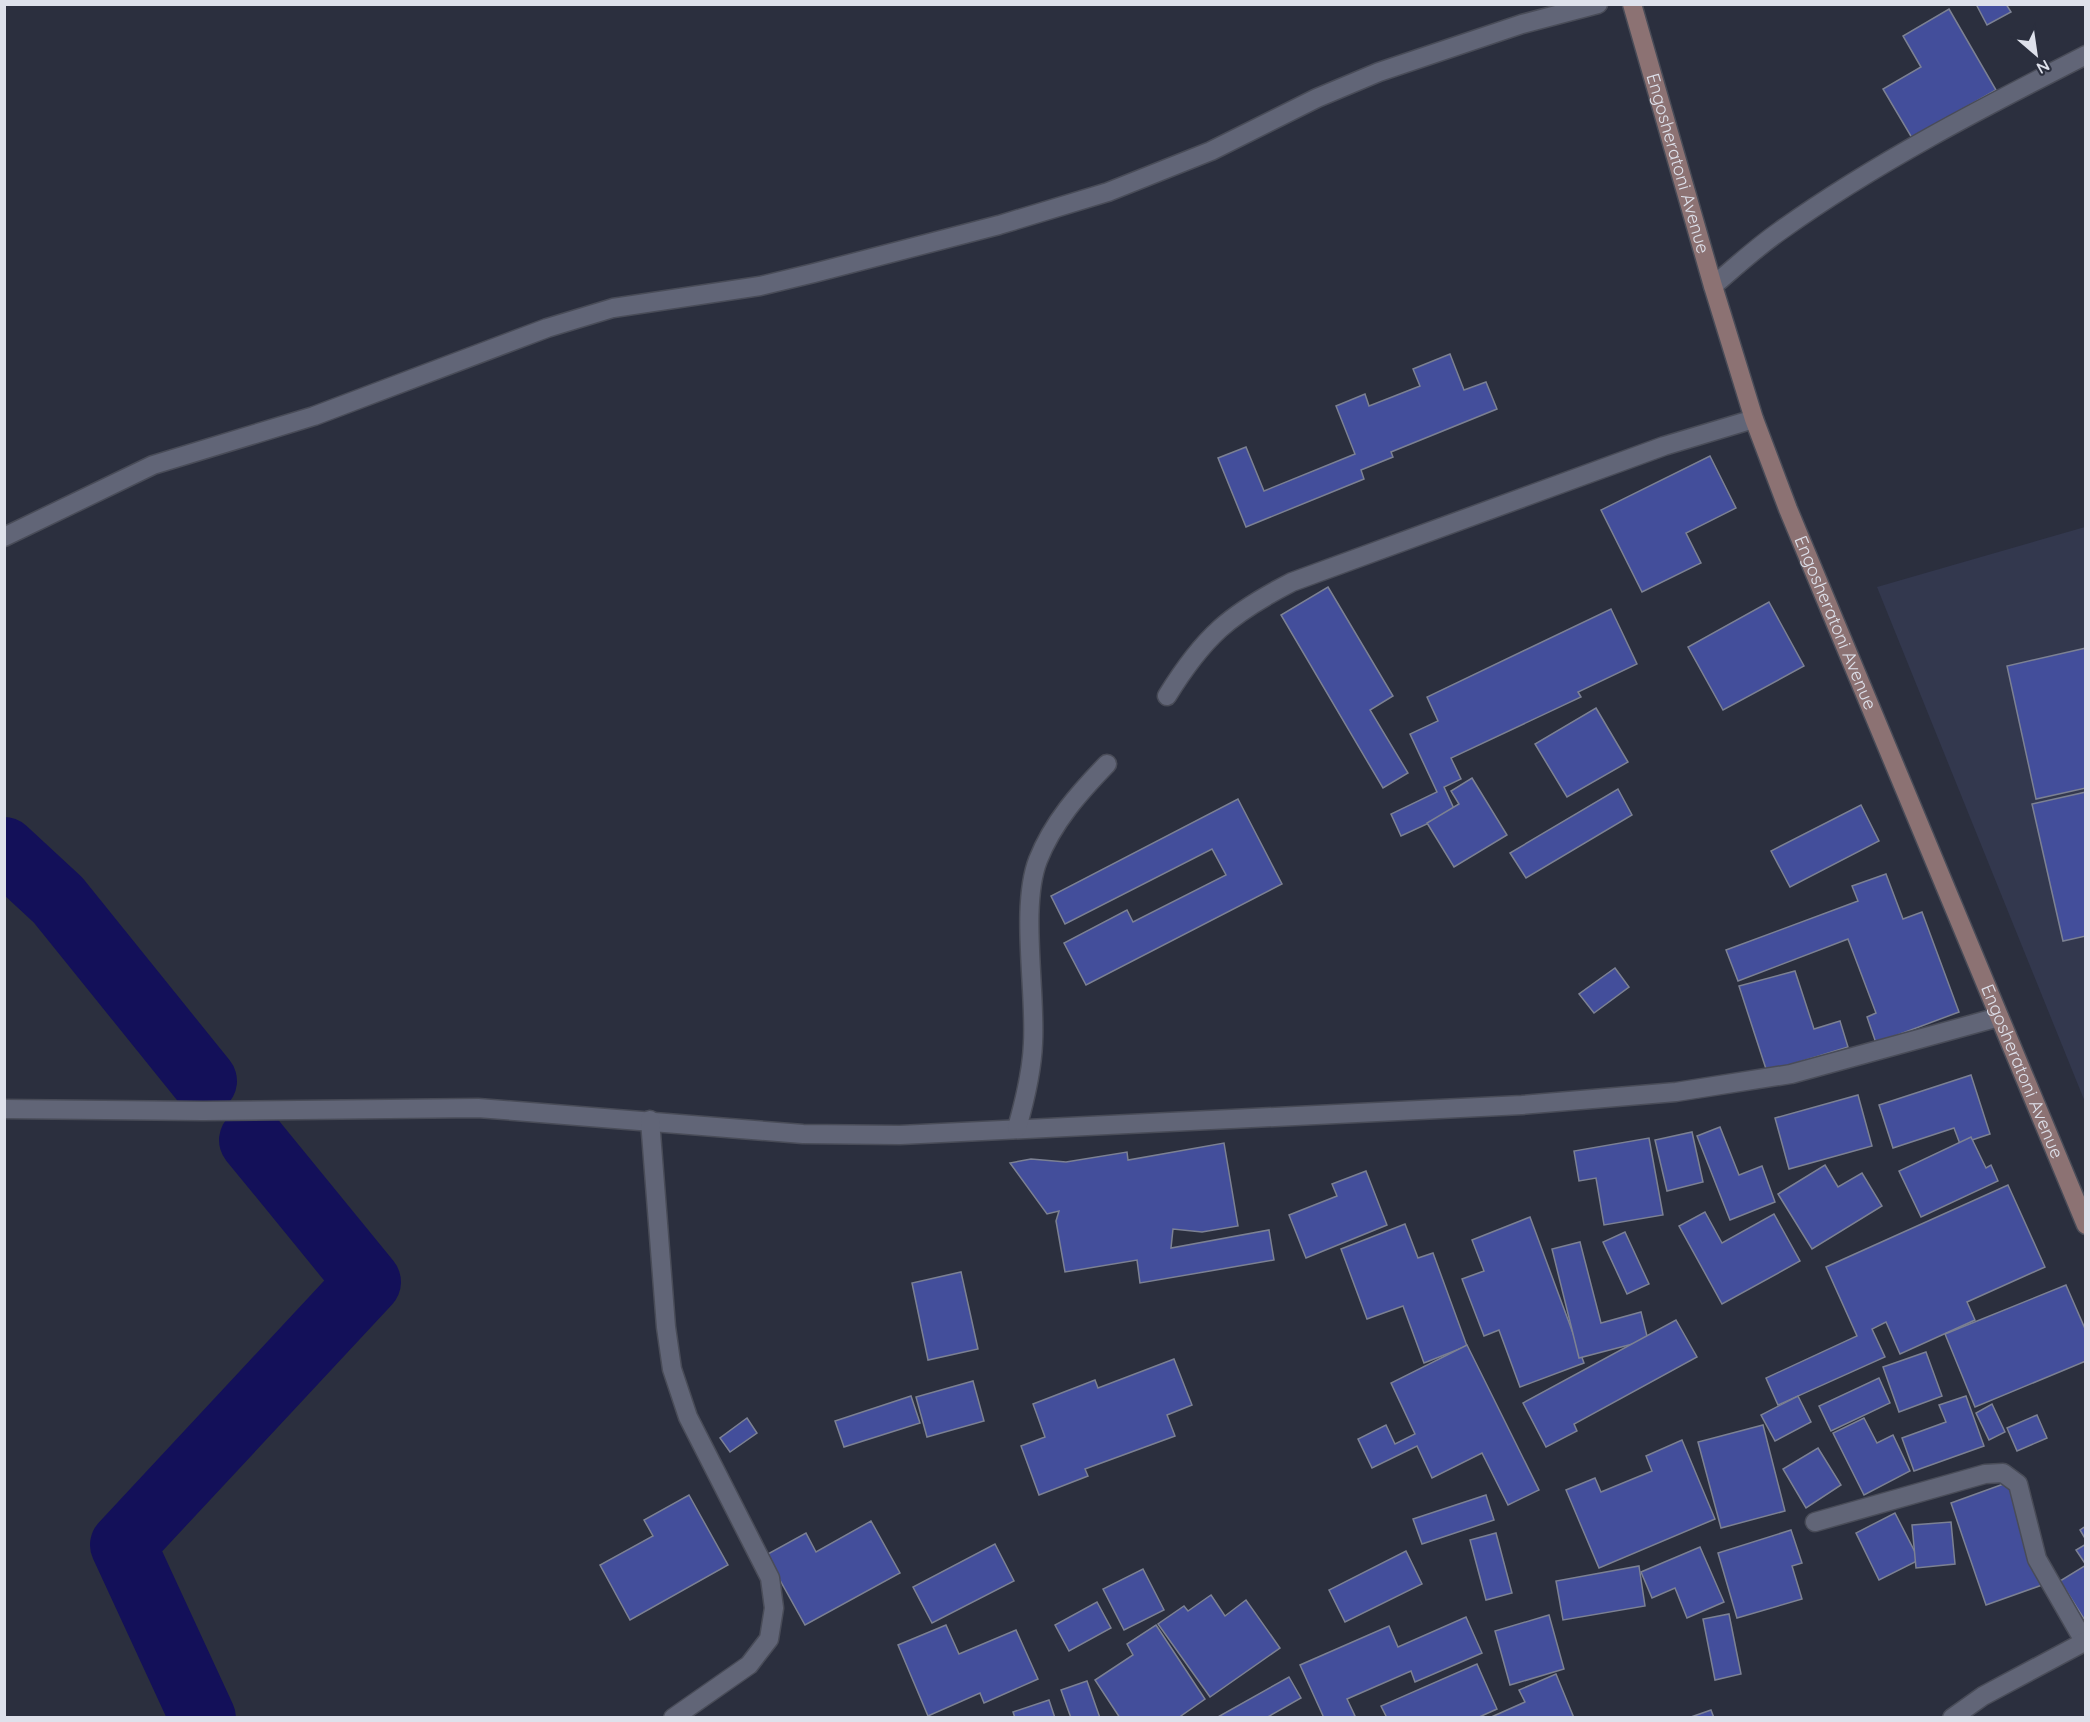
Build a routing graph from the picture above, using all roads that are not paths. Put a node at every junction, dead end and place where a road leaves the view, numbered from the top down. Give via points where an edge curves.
1 (1598, 4) edge
2 (1632, 4) edge
3 (2085, 55) edge
4 (1713, 286) junction
5 (1754, 419) junction
6 (4, 537) edge
7 (1167, 696) dead end
8 (1107, 764) dead end
9 (1999, 1017) junction
10 (4, 1109) edge
11 (650, 1120) junction
12 (1017, 1128) junction
13 (2085, 1225) edge
14 (1815, 1522) dead end
15 (2085, 1641) edge
16 (672, 1718) edge
17 (1952, 1718) edge

1 - 6 street via 1522,24 1379,72 1210,151 1086,199 760,286 613,308 546,328 314,416 153,465
2 - 4 street, Engosheratoni Avenue
3 - 4 street via 1838,193 1779,231
4 - 5 street, Engosheratoni Avenue
5 - 7 street via 1664,446 1292,582 1243,609 1215,631 1196,651
5 - 9 street, Engosheratoni Avenue
8 - 12 street via 1054,826 1037,862 1030,901 1033,1042 1029,1081
9 - 12 street via 1801,1071 1676,1092 1522,1105
9 - 13 street, Engosheratoni Avenue
10 - 11 street via 203,1112 478,1108
11 - 12 street via 803,1134 900,1135
11 - 16 street via 672,1369 688,1417 770,1578 774,1608 769,1639 749,1665
14 - 15 street via 1985,1474 2003,1473 2018,1484 2037,1559
15 - 17 street via 1992,1691

